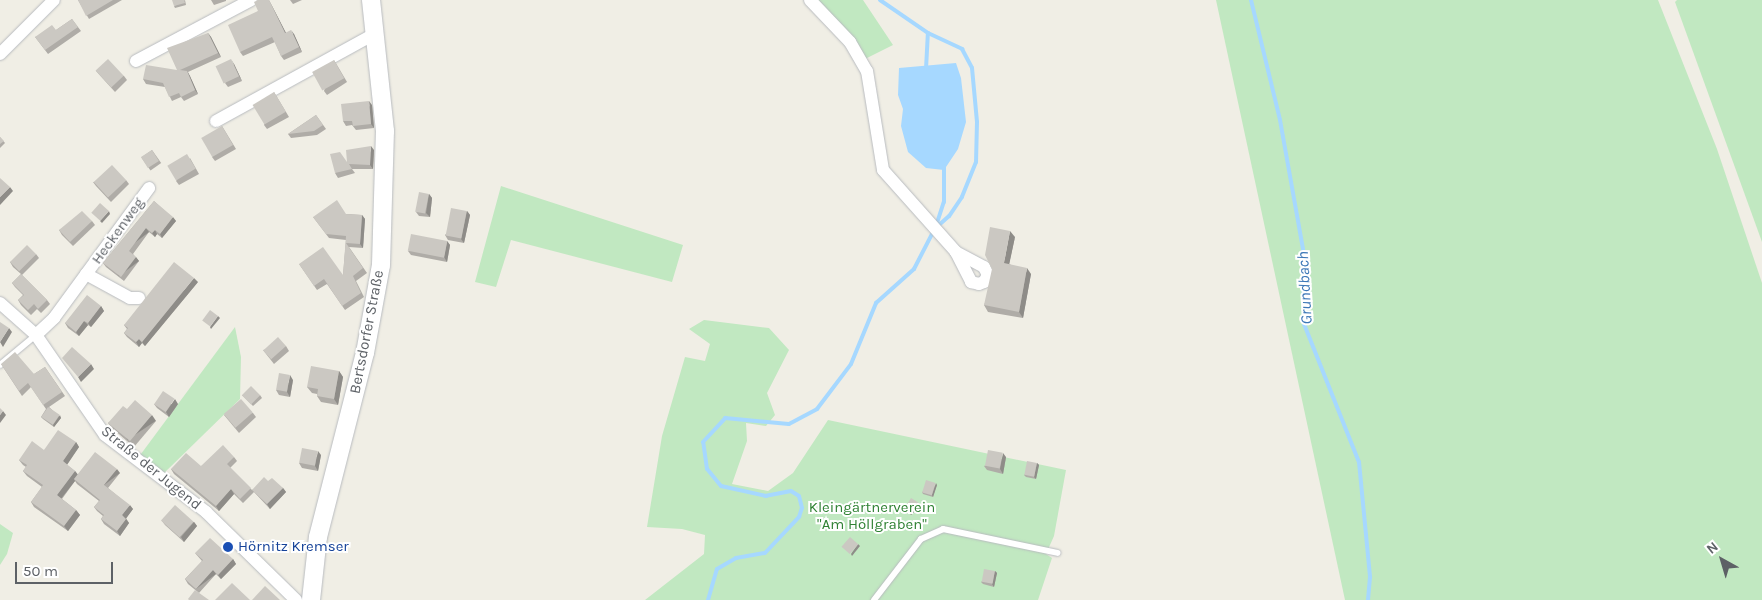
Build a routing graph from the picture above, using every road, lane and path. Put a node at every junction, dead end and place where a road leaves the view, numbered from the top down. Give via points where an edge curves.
1 (251, 0) edge
2 (371, 0) edge
3 (810, 0) edge
4 (49, 1) edge
5 (376, 33) junction
6 (0, 54) edge
7 (136, 61) dead end
8 (216, 121) dead end
9 (149, 188) dead end
10 (956, 252) dead end
11 (86, 274) junction
12 (139, 298) dead end
13 (0, 303) edge
14 (36, 335) junction
15 (0, 366) edge
16 (1058, 552) dead end
17 (296, 600) edge
18 (311, 600) edge
19 (874, 600) edge

1 - 7 street
2 - 5 main road, Bertsdorfer Straße
3 - 10 street via 860,56 871,86 878,155 883,170
4 - 6 street
5 - 8 street
5 - 18 main road, Bertsdorfer Straße via 386,140 381,265 365,354 318,537 312,568
9 - 11 street, Heckenweg
11 - 12 street, Heckenweg via 130,298
11 - 14 street, Heckenweg via 54,318
13 - 14 street, Straße der Jugend
14 - 15 lane
14 - 17 street, Straße der Jugend via 105,434 206,512
16 - 19 lane via 943,529 921,539

